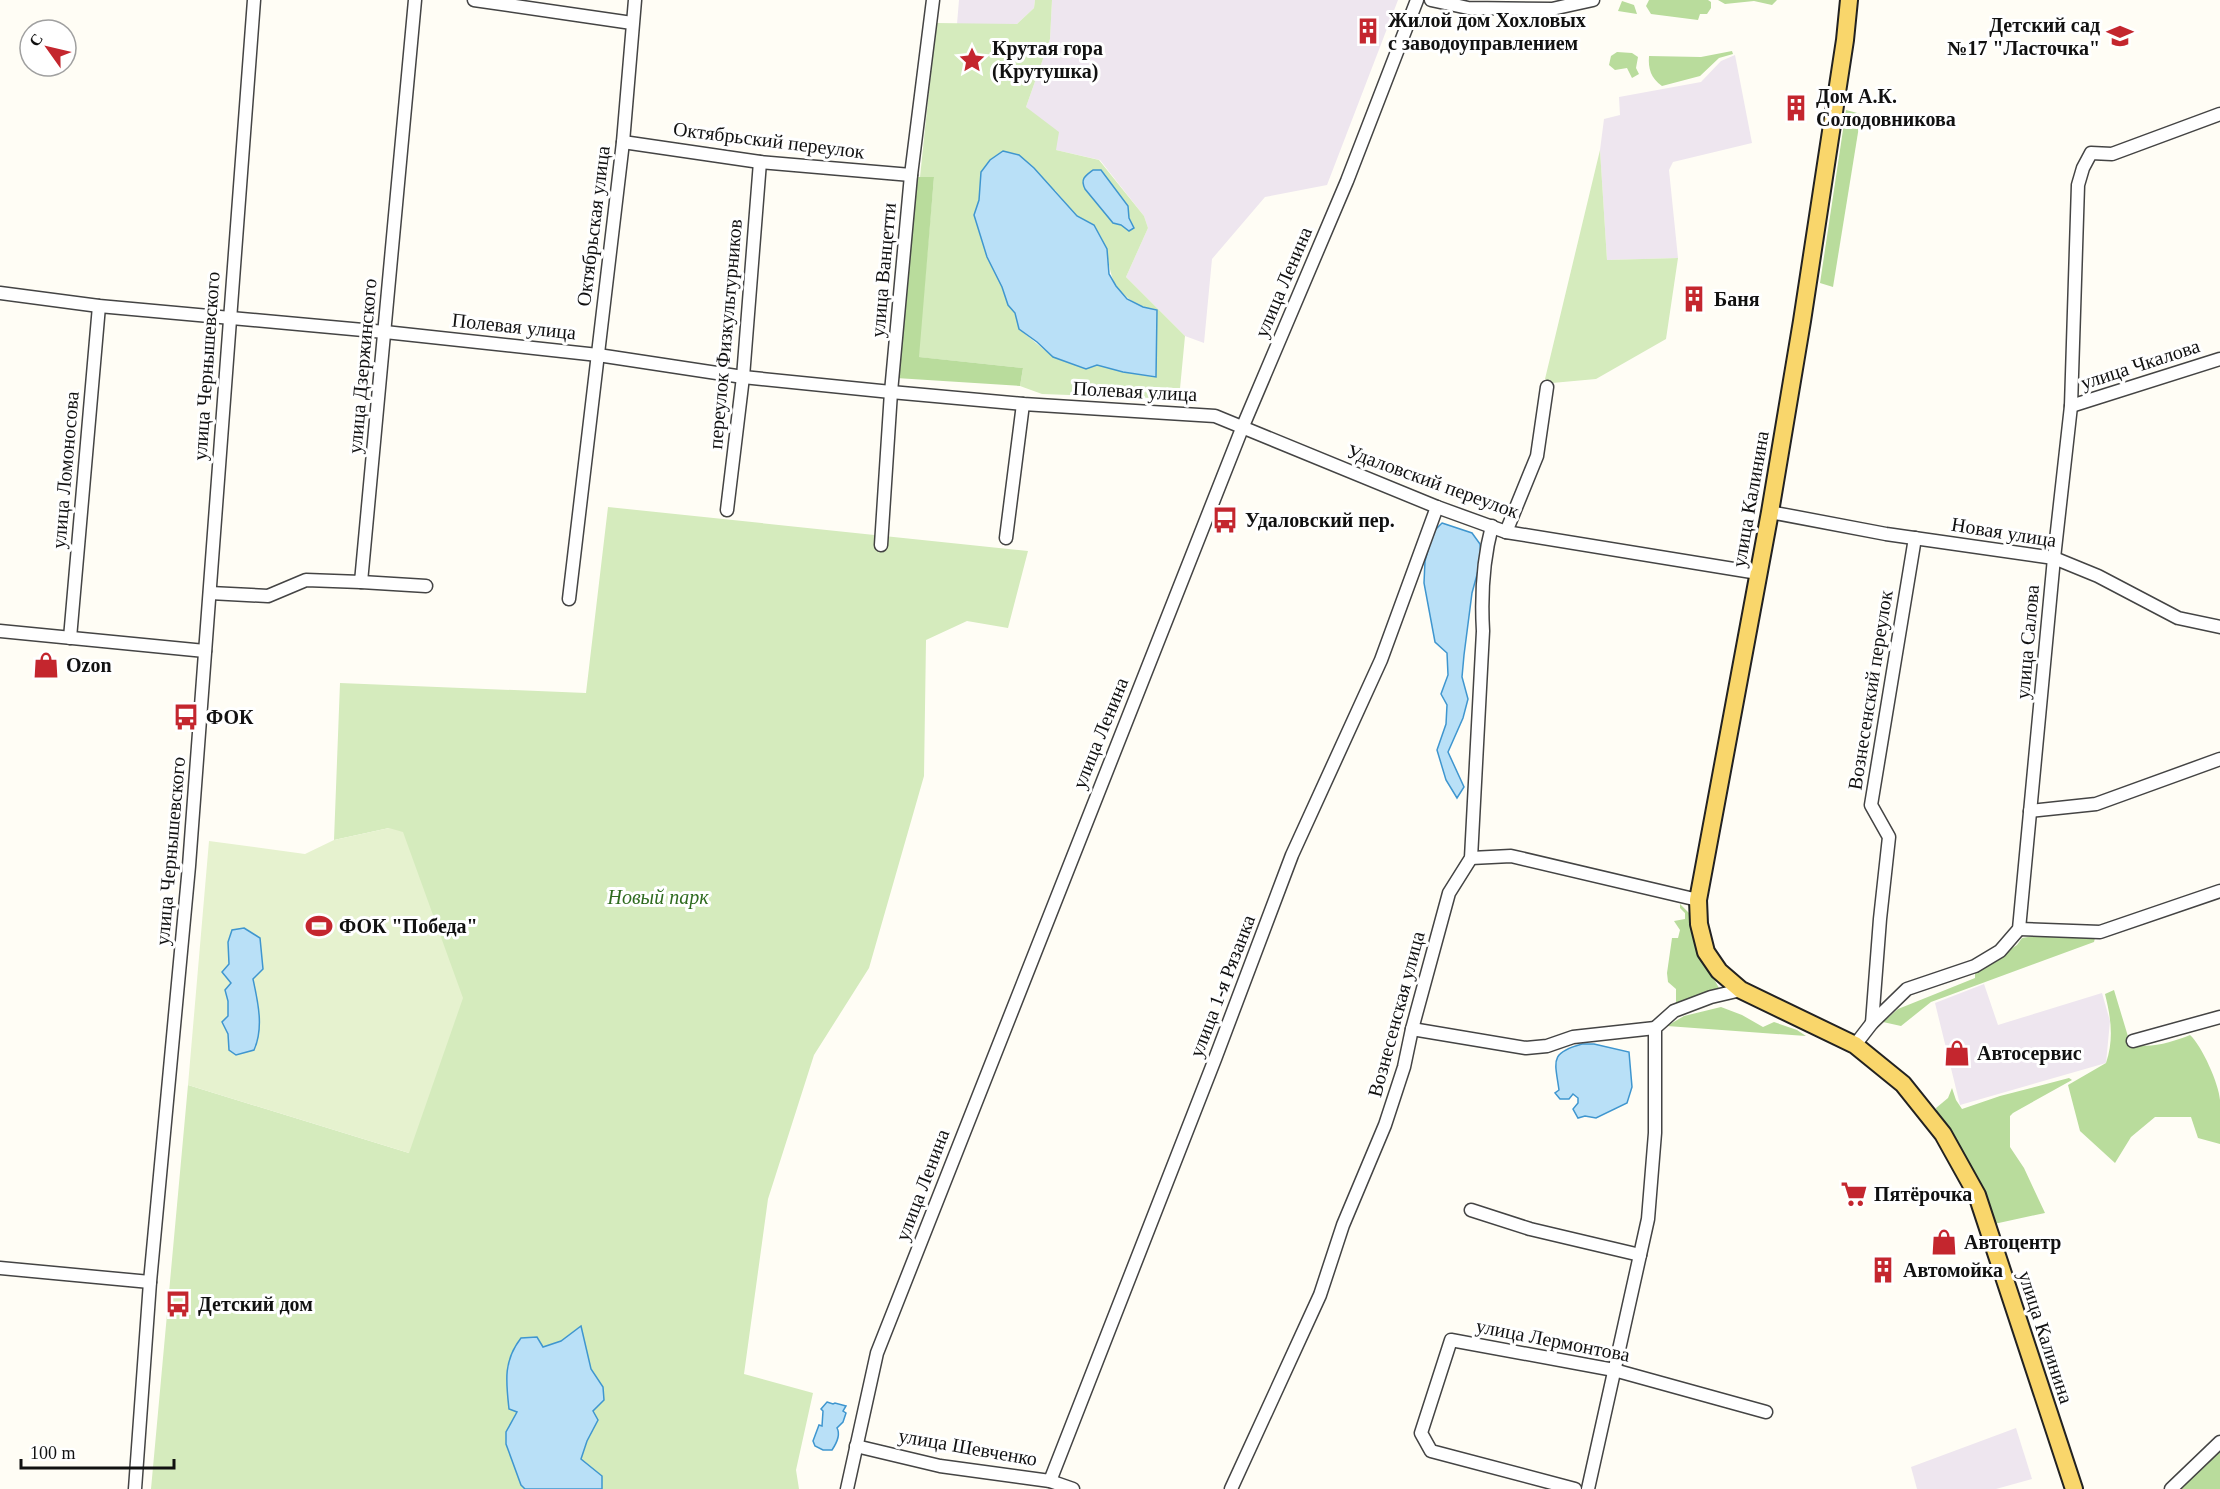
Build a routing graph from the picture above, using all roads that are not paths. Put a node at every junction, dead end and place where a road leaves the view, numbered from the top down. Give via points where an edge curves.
1 (254, 0) edge
2 (415, 0) edge
3 (474, 0) edge
4 (634, 0) edge
5 (933, 0) edge
6 (1417, 0) edge
7 (1431, 0) edge
8 (1593, 0) edge
9 (1849, 0) edge
10 (632, 23) junction
11 (2220, 114) edge
12 (623, 142) junction
13 (760, 162) junction
14 (911, 175) junction
15 (0, 293) edge
16 (99, 306) junction
17 (229, 319) junction
18 (385, 332) junction
19 (598, 355) junction
20 (2220, 359) edge
21 (743, 376) junction
22 (1547, 387) dead end
23 (891, 392) junction
24 (1023, 404) junction
25 (2071, 406) junction
26 (1243, 426) junction
27 (1437, 507) junction
28 (727, 510) dead end
29 (1770, 512) junction
30 (1492, 526) junction
31 (1506, 532) junction
32 (1006, 538) dead end
33 (1915, 538) junction
34 (881, 545) dead end
35 (2054, 558) junction
36 (1758, 573) junction
37 (361, 582) junction
38 (426, 586) dead end
39 (210, 593) junction
40 (569, 599) dead end
41 (2220, 627) edge
42 (0, 631) edge
43 (70, 638) junction
44 (206, 651) junction
45 (2220, 759) edge
46 (2030, 812) junction
47 (1471, 858) junction
48 (2220, 891) edge
49 (1698, 900) junction
50 (2019, 928) junction
51 (1741, 990) junction
52 (2220, 1017) edge
53 (1872, 1023) junction
54 (1655, 1028) junction
55 (1412, 1029) junction
56 (2133, 1041) dead end
57 (1855, 1046) junction
58 (1471, 1210) dead end
59 (1640, 1255) junction
60 (0, 1268) edge
61 (150, 1282) junction
62 (1614, 1370) junction
63 (1766, 1412) dead end
64 (2220, 1442) edge
65 (856, 1446) junction
66 (1050, 1481) junction
67 (135, 1489) edge
68 (847, 1489) edge
69 (1073, 1489) edge
70 (1231, 1489) edge
71 (1575, 1489) edge
72 (1588, 1489) edge
73 (2074, 1489) edge
74 (2170, 1489) edge

1 - 17 street, улица Чернышевского
2 - 18 street, улица Дзержинского
3 - 10 street
4 - 10 street, Октябрьская улица
5 - 14 street, улица Ванцетти
6 - 26 street, улица Ленина via 1347,181
7 - 8 street via 1468,8 1552,9
9 - 29 main road, улица Калинина
10 - 12 street, Октябрьская улица
11 - 25 street, улица Салова via 2112,154 2091,153 2083,168 2078,185
12 - 13 street, Октябрьский переулок
12 - 19 street, Октябрьская улица
13 - 14 street, Октябрьский переулок
13 - 21 street, переулок Физкультурников
14 - 23 street, улица Ванцетти
15 - 16 street, Полевая улица
16 - 17 street, Полевая улица
16 - 43 street, улица Ломоносова
17 - 18 street, Полевая улица
17 - 39 street, улица Чернышевского
18 - 19 street, Полевая улица
18 - 37 street, улица Дзержинского
19 - 21 street, Полевая улица
19 - 40 street, Октябрьская улица
20 - 25 street, улица Чкалова
21 - 23 street, Полевая улица
21 - 28 street, переулок Физкультурников
22 - 31 street via 1537,456
23 - 24 street, Полевая улица
23 - 34 street, улица Ванцетти
24 - 26 street, Полевая улица via 1215,416
24 - 32 street
25 - 35 street, улица Салова
26 - 27 street, Удаловский переулок
26 - 65 street, улица Ленина via 877,1353
27 - 30 street, Удаловский переулок
27 - 66 street, улица 1-я Рязанка via 1381,660 1292,855
29 - 33 street, Новая улица
29 - 36 main road, улица Калинина
30 - 31 street, Удаловский переулок
30 - 47 street, Вознесенская улица via 1486,546 1482,604
31 - 36 street, Удаловский переулок
33 - 35 street, Новая улица
33 - 53 street, Вознесенский переулок via 1871,806 1889,837
35 - 41 street, Новая улица via 2178,618
35 - 46 street, улица Салова
36 - 49 main road, улица Калинина
37 - 38 street
37 - 39 street via 306,580 268,596
39 - 44 street, улица Чернышевского
42 - 43 street
43 - 44 street
44 - 61 street, улица Чернышевского
45 - 46 street via 2096,804
46 - 50 street, улица Салова
47 - 49 street via 1511,856
47 - 55 street, Вознесенская улица via 1449,893
48 - 50 street via 2100,932
49 - 51 main road, улица Калинина via 1706,952 1719,971
50 - 53 street via 2000,951 1975,966 1906,989
51 - 54 street via 1674,1011
51 - 57 main road, улица Калинина
52 - 56 street
53 - 57 street
54 - 55 street via 1573,1037 1526,1048
54 - 59 street via 1655,1133 1648,1219
55 - 70 street, Вознесенская улица via 1385,1125 1343,1225 1320,1295
57 - 73 main road, улица Калинина via 1903,1084 1927,1112 1977,1195
58 - 59 street via 1530,1229
59 - 62 street
60 - 61 street
61 - 67 street, улица Чернышевского
62 - 63 street, улица Лермонтова
62 - 71 street, улица Лермонтова via 1451,1340 1421,1433 1431,1451
62 - 72 street
64 - 74 street
65 - 66 street, улица Шевченко via 940,1466
65 - 68 street, улица Ленина
66 - 69 street, улица Шевченко

